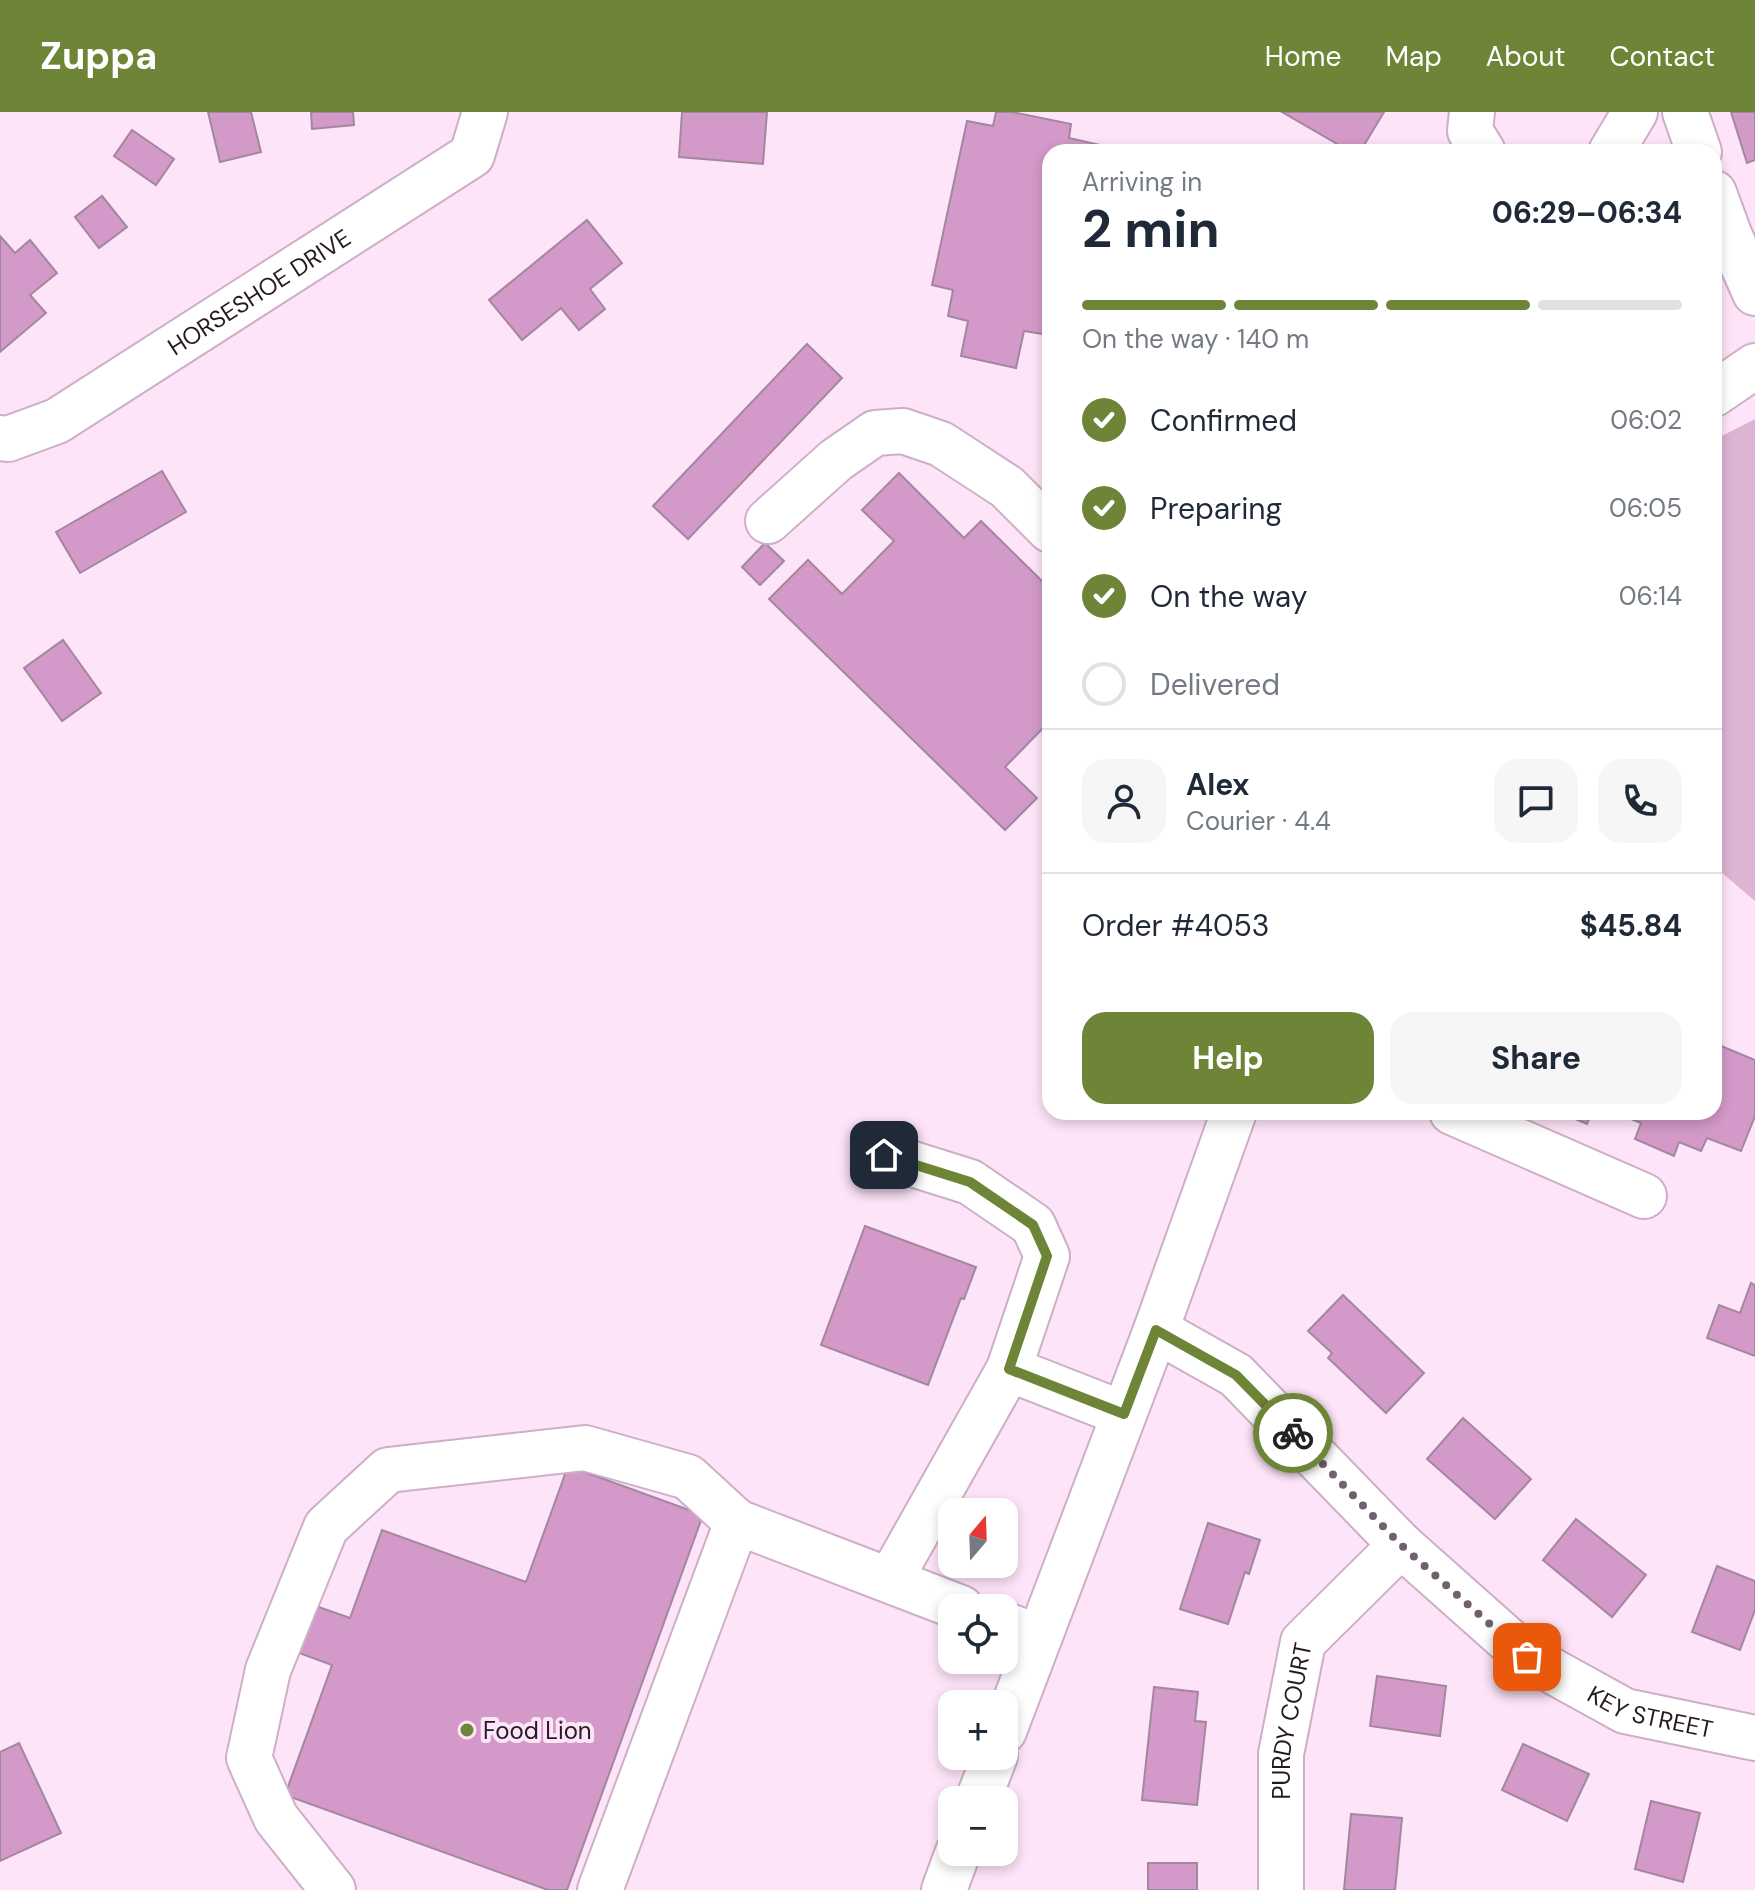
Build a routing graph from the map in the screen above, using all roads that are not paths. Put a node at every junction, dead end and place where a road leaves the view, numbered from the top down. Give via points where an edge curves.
1 (485, 112) edge
2 (1472, 112) edge
3 (1635, 112) edge
4 (1685, 112) edge
5 (1478, 144) edge
6 (1616, 144) edge
7 (1696, 144) edge
8 (1722, 203) edge
9 (1742, 228) edge
10 (1755, 293) edge
11 (1755, 366) edge
12 (1722, 389) edge
13 (0, 438) edge
14 (768, 521) dead end
15 (1042, 522) edge
16 (1231, 1120) edge
17 (1470, 1120) edge
18 (884, 1155) dead end
19 (1644, 1196) dead end
20 (1156, 1330) junction
21 (1009, 1369) junction
22 (1124, 1414) junction
23 (737, 1522) junction
24 (1401, 1545) junction
25 (890, 1580) junction
26 (938, 1599) edge
27 (1022, 1631) edge
28 (1011, 1690) edge
29 (1755, 1738) edge
30 (953, 1866) edge
31 (333, 1890) edge
32 (600, 1890) edge
33 (944, 1890) edge
34 (1281, 1890) edge

1 - 13 main road, HORSESHOE DRIVE via 472,155 57,421
2 - 5 main road via 1470,131
3 - 6 main road
4 - 7 main road
8 - 9 main road
9 - 10 main road
11 - 12 main road
14 - 15 main road via 875,433 903,431 941,444 1007,487
16 - 20 main road
17 - 19 main road
18 - 21 main road via 970,1182 1033,1225 1047,1256
20 - 22 main road
20 - 24 main road, KEY STREET via 1236,1375
21 - 22 main road
21 - 25 main road
22 - 27 main road
23 - 25 main road
23 - 31 main road via 688,1477 585,1448 388,1470 326,1527 268,1670 249,1758 276,1818
23 - 32 main road
24 - 29 main road, KEY STREET via 1527,1657 1625,1711
24 - 34 main road, PURDY COURT via 1303,1642 1281,1754
25 - 26 main road
27 - 28 main road
30 - 33 main road

